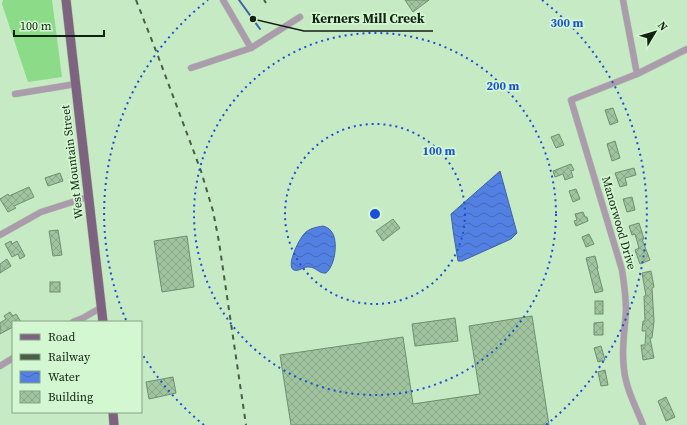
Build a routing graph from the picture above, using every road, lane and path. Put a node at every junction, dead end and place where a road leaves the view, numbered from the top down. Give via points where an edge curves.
1 (66, 0) edge
2 (223, 0) edge
3 (623, 0) edge
4 (300, 16) dead end
5 (251, 48) junction
6 (687, 49) edge
7 (191, 68) dead end
8 (636, 74) junction
9 (76, 84) junction
10 (15, 94) dead end
11 (88, 197) junction
12 (0, 235) edge
13 (102, 307) junction
14 (76, 321) edge
15 (103, 321) edge
16 (12, 359) edge
17 (0, 366) edge
18 (113, 413) edge
19 (114, 425) edge
20 (643, 425) edge

1 - 9 main road, West Mountain Street
2 - 5 street
3 - 8 street
4 - 5 street
5 - 7 street
6 - 8 street
8 - 20 street, Manorwood Drive via 571,100 622,270 626,311 624,369
9 - 10 street
9 - 11 main road, West Mountain Street
11 - 12 street via 41,212
11 - 13 main road, West Mountain Street
13 - 14 street
13 - 15 main road, West Mountain Street
16 - 17 street
18 - 19 main road

